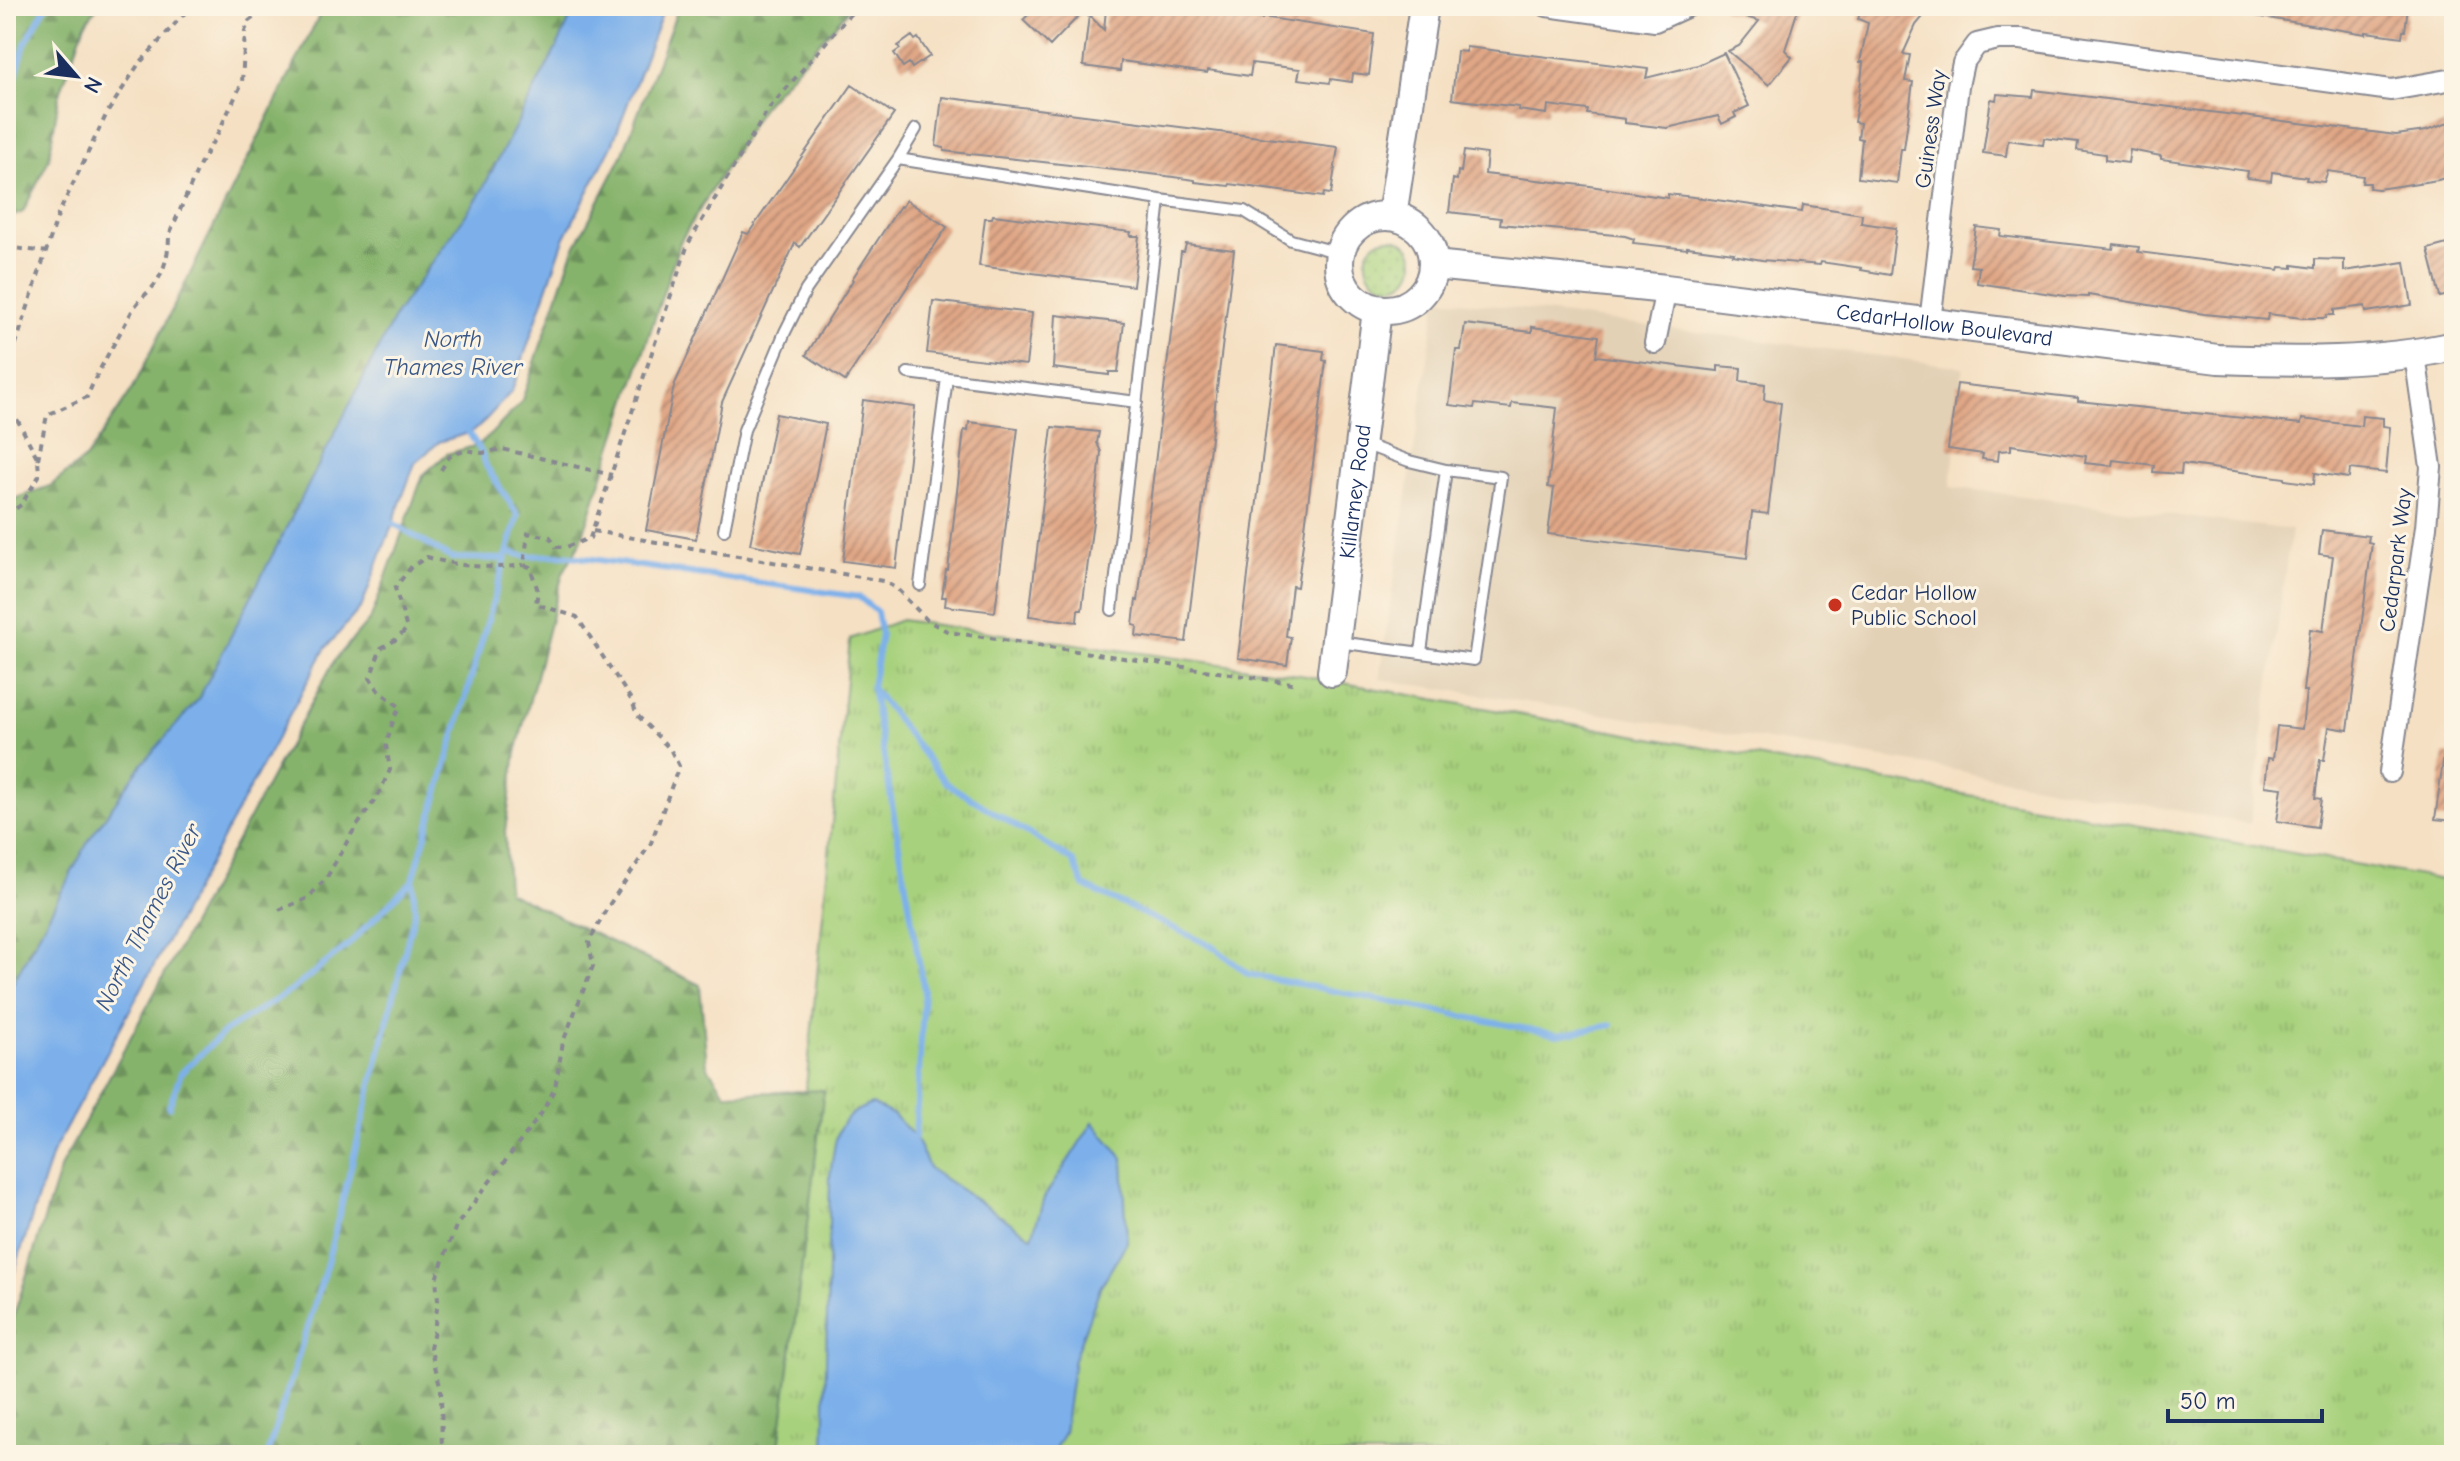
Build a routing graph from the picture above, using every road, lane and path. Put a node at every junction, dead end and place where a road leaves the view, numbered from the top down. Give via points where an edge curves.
1 (191, 6) edge
2 (269, 6) edge
3 (857, 6) edge
4 (1424, 6) edge
5 (1547, 6) edge
6 (1688, 6) edge
7 (2454, 79) edge
8 (916, 129) dead end
9 (898, 159) junction
10 (1160, 200) junction
11 (1392, 216) junction
12 (6, 247) edge
13 (47, 252) junction
14 (1340, 253) junction
15 (1434, 265) junction
16 (1666, 289) junction
17 (1377, 310) junction
18 (1930, 322) junction
19 (1655, 343) dead end
20 (2454, 346) edge
21 (2415, 355) junction
22 (908, 373) dead end
23 (947, 378) junction
24 (1137, 402) junction
25 (1361, 443) junction
26 (38, 459) junction
27 (441, 470) dead end
28 (1446, 470) junction
29 (612, 475) junction
30 (6, 515) edge
31 (724, 530) dead end
32 (593, 531) junction
33 (524, 565) junction
34 (920, 585) dead end
35 (1112, 610) dead end
36 (1336, 642) junction
37 (1421, 652) junction
38 (1332, 672) dead end
39 (1298, 684) dead end
40 (2390, 772) dead end
41 (279, 910) dead end
42 (442, 1455) edge

1 - 13 path via 138,65 107,113
2 - 26 path via 249,21 242,83 169,235 155,285 132,309 87,397 47,415
3 - 29 path via 767,111 688,244
4 - 11 street
5 - 6 street via 1655,21
7 - 18 street, Guiness Way via 2391,90 2021,39 1977,44 1963,63 1958,86
8 - 9 lane
9 - 10 lane
9 - 31 lane via 806,290 785,332 744,430
10 - 14 lane via 1244,211 1291,240
10 - 24 lane
11 - 14 street via 1367,220 1353,229
11 - 15 street via 1423,234
12 - 13 path
13 - 26 path via 8,368 8,402
14 - 17 street via 1344,286
15 - 16 street, CedarHollow Boulevard
15 - 17 street via 1418,298 1394,310
16 - 18 street, CedarHollow Boulevard
16 - 19 street
17 - 25 street, Killarney Road
18 - 21 street, CedarHollow Boulevard via 2218,359 2294,362
20 - 21 street, CedarHollow Boulevard
21 - 40 street, Cedarpark Way via 2431,467
22 - 23 lane
23 - 24 lane
23 - 34 lane
24 - 35 lane
25 - 28 lane
25 - 36 street, Killarney Road
26 - 30 path via 39,476 21,505
27 - 29 path via 449,457 466,450 502,449
28 - 37 lane
28 - 37 lane via 1501,477 1474,660
29 - 32 path
32 - 33 path via 590,538 566,547 528,533
32 - 39 path via 883,581 928,621 949,632
33 - 41 path via 451,565 427,557 395,588 407,629 381,648 370,678 400,707 386,745 390,770 327,877 308,898
33 - 42 path via 530,567 538,591 536,604 577,617 637,715 679,766 651,843 589,942 593,966 563,1042 555,1088 456,1226 436,1279 430,1347 441,1389
36 - 37 lane
36 - 38 street, Killarney Road

